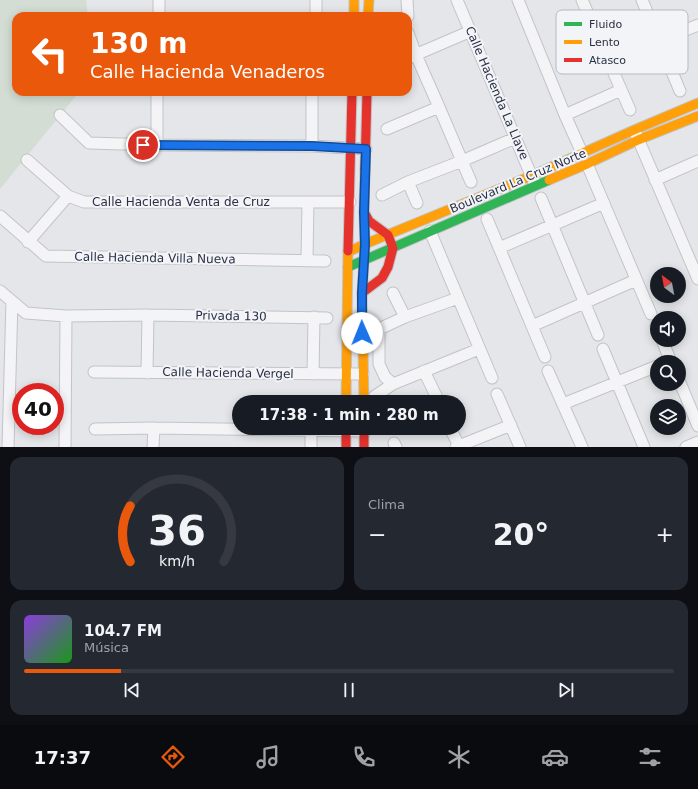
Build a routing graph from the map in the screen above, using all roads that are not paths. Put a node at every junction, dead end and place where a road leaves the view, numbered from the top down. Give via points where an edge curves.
1 (159, 0) edge
2 (316, 0) edge
3 (354, 0) edge
4 (369, 0) edge
5 (408, 0) edge
6 (457, 0) edge
7 (518, 0) edge
8 (582, 0) edge
9 (642, 0) edge
10 (586, 10) edge
11 (646, 10) edge
12 (159, 12) edge
13 (316, 12) edge
14 (354, 12) edge
15 (368, 12) edge
16 (408, 12) edge
17 (698, 25) edge
18 (688, 29) edge
19 (471, 31) junction
20 (412, 56) edge
21 (614, 74) edge
22 (673, 74) edge
23 (621, 90) junction
24 (680, 91) dead end
25 (157, 96) edge
26 (312, 96) edge
27 (352, 96) edge
28 (367, 96) edge
29 (698, 103) edge
30 (439, 107) junction
31 (630, 110) dead end
32 (60, 115) dead end
33 (565, 115) junction
34 (698, 116) edge
35 (387, 129) dead end
36 (634, 130) junction
37 (515, 138) junction
38 (638, 140) junction
39 (157, 145) junction
40 (312, 146) junction
41 (351, 148) junction
42 (366, 149) junction
43 (582, 153) junction
44 (27, 160) dead end
45 (462, 161) junction
46 (698, 161) edge
47 (587, 164) junction
48 (531, 176) junction
49 (655, 180) junction
50 (408, 182) junction
51 (471, 182) dead end
52 (536, 187) junction
53 (382, 195) dead end
54 (68, 196) junction
55 (541, 198) dead end
56 (308, 202) junction
57 (350, 202) junction
58 (417, 203) dead end
59 (604, 203) junction
60 (364, 212) junction
61 (0, 216) edge
62 (487, 219) dead end
63 (553, 226) junction
64 (430, 231) junction
65 (388, 235) junction
66 (28, 242) junction
67 (365, 244) junction
68 (393, 248) junction
69 (499, 248) junction
70 (348, 252) junction
71 (694, 259) edge
72 (307, 260) junction
73 (364, 260) junction
74 (325, 261) dead end
75 (348, 267) junction
76 (698, 279) edge
77 (636, 280) junction
78 (0, 291) edge
79 (362, 293) junction
80 (393, 293) dead end
81 (458, 298) junction
82 (12, 301) junction
83 (584, 303) junction
84 (650, 312) edge
85 (148, 315) junction
86 (66, 316) junction
87 (404, 317) junction
88 (314, 318) junction
89 (327, 318) dead end
90 (532, 326) junction
91 (598, 335) dead end
92 (479, 349) junction
93 (603, 349) dead end
94 (545, 357) dead end
95 (650, 369) edge
96 (424, 371) junction
97 (548, 371) dead end
98 (94, 372) dead end
99 (147, 373) junction
100 (313, 374) junction
101 (346, 374) junction
102 (363, 374) junction
103 (492, 378) dead end
104 (617, 382) junction
105 (393, 384) junction
106 (684, 391) edge
107 (497, 394) dead end
108 (346, 395) edge
109 (364, 395) edge
110 (381, 395) edge
111 (436, 395) edge
112 (563, 404) junction
113 (510, 424) junction
114 (698, 426) edge
115 (154, 428) junction
116 (95, 429) dead end
117 (232, 429) edge
118 (311, 435) edge
119 (346, 435) edge
120 (365, 435) edge
121 (453, 435) edge
122 (698, 442) edge
123 (457, 446) edge
124 (8, 447) edge
125 (65, 447) edge
126 (153, 447) edge
127 (311, 447) edge
128 (346, 447) edge
129 (364, 447) edge
130 (520, 447) edge
131 (582, 447) edge
132 (644, 447) edge
133 (686, 447) edge

1 - 12 street
2 - 13 street
3 - 14 street
4 - 15 street
5 - 16 street
6 - 19 street, Calle Hacienda La Llave
7 - 33 street
8 - 10 street
9 - 11 street
17 - 18 street
19 - 20 street
19 - 37 street, Calle Hacienda La Llave
20 - 30 street
21 - 23 street
22 - 24 street
23 - 31 street
23 - 33 street
25 - 39 street
26 - 40 street
27 - 41 street
28 - 42 street
29 - 36 street, Boulevard La Cruz Norte
30 - 35 street
30 - 45 street
32 - 39 street via 89,143
33 - 43 street
34 - 38 street, Boulevard La Cruz Norte
36 - 38 street
36 - 43 street, Boulevard La Cruz Norte
37 - 45 street
37 - 48 street, Calle Hacienda La Llave
38 - 47 street, Boulevard La Cruz Norte
38 - 49 street
39 - 40 street
40 - 41 street
41 - 42 street
41 - 57 street
42 - 60 street
43 - 48 street, Boulevard La Cruz Norte
44 - 54 street, Calle Hacienda Venta de Cruz
45 - 50 street
45 - 51 street
46 - 49 street
47 - 52 street, Boulevard La Cruz Norte
47 - 59 street
48 - 52 street, Calle Hacienda La Llave
48 - 65 street, Boulevard La Cruz Norte
49 - 71 street
50 - 53 street
50 - 58 street
52 - 64 street, Boulevard La Cruz Norte
54 - 56 street, Calle Hacienda Venta de Cruz via 84,202
54 - 66 street
55 - 63 street
56 - 57 street, Calle Hacienda Venta de Cruz
56 - 72 street
57 - 70 street
59 - 63 street
59 - 77 street
60 - 65 street via 369,221
60 - 67 street
61 - 66 street, Calle Hacienda Villa Nueva
62 - 69 street
63 - 69 street
63 - 83 street
64 - 68 street, Boulevard La Cruz Norte
64 - 81 street
65 - 67 street, Boulevard La Cruz Norte
65 - 68 street
66 - 72 street, Calle Hacienda Villa Nueva via 46,256
67 - 70 street, Boulevard La Cruz Norte
67 - 73 street
68 - 73 street, Boulevard La Cruz Norte
68 - 79 street via 382,278
69 - 90 street
70 - 75 street
71 - 76 street
72 - 74 street, Calle Hacienda Villa Nueva
73 - 75 street, Boulevard La Cruz Norte
73 - 79 street
75 - 101 street
77 - 83 street
77 - 84 street
78 - 82 street
79 - 102 street
80 - 87 street
81 - 87 street
81 - 92 street
82 - 86 street via 26,313
82 - 124 street
83 - 90 street
83 - 91 street
85 - 86 street
85 - 88 street, Privada 130
85 - 99 street
86 - 125 street
87 - 105 street via 379,329 379,364 384,376
88 - 89 street, Privada 130
88 - 100 street
90 - 94 street
92 - 96 street
92 - 103 street
93 - 104 street
95 - 104 street
96 - 105 street
96 - 111 street
97 - 112 street
98 - 99 street, Calle Hacienda Vergel
99 - 100 street, Calle Hacienda Vergel
100 - 101 street, Calle Hacienda Vergel
101 - 102 street, Calle Hacienda Vergel
101 - 108 street
102 - 109 street
104 - 112 street
104 - 132 street
105 - 110 street
106 - 114 street
107 - 113 street
112 - 131 street
113 - 123 street
113 - 130 street
115 - 116 street
115 - 117 street
115 - 126 street
118 - 127 street
119 - 128 street
120 - 129 street
121 - 123 street
122 - 133 street

